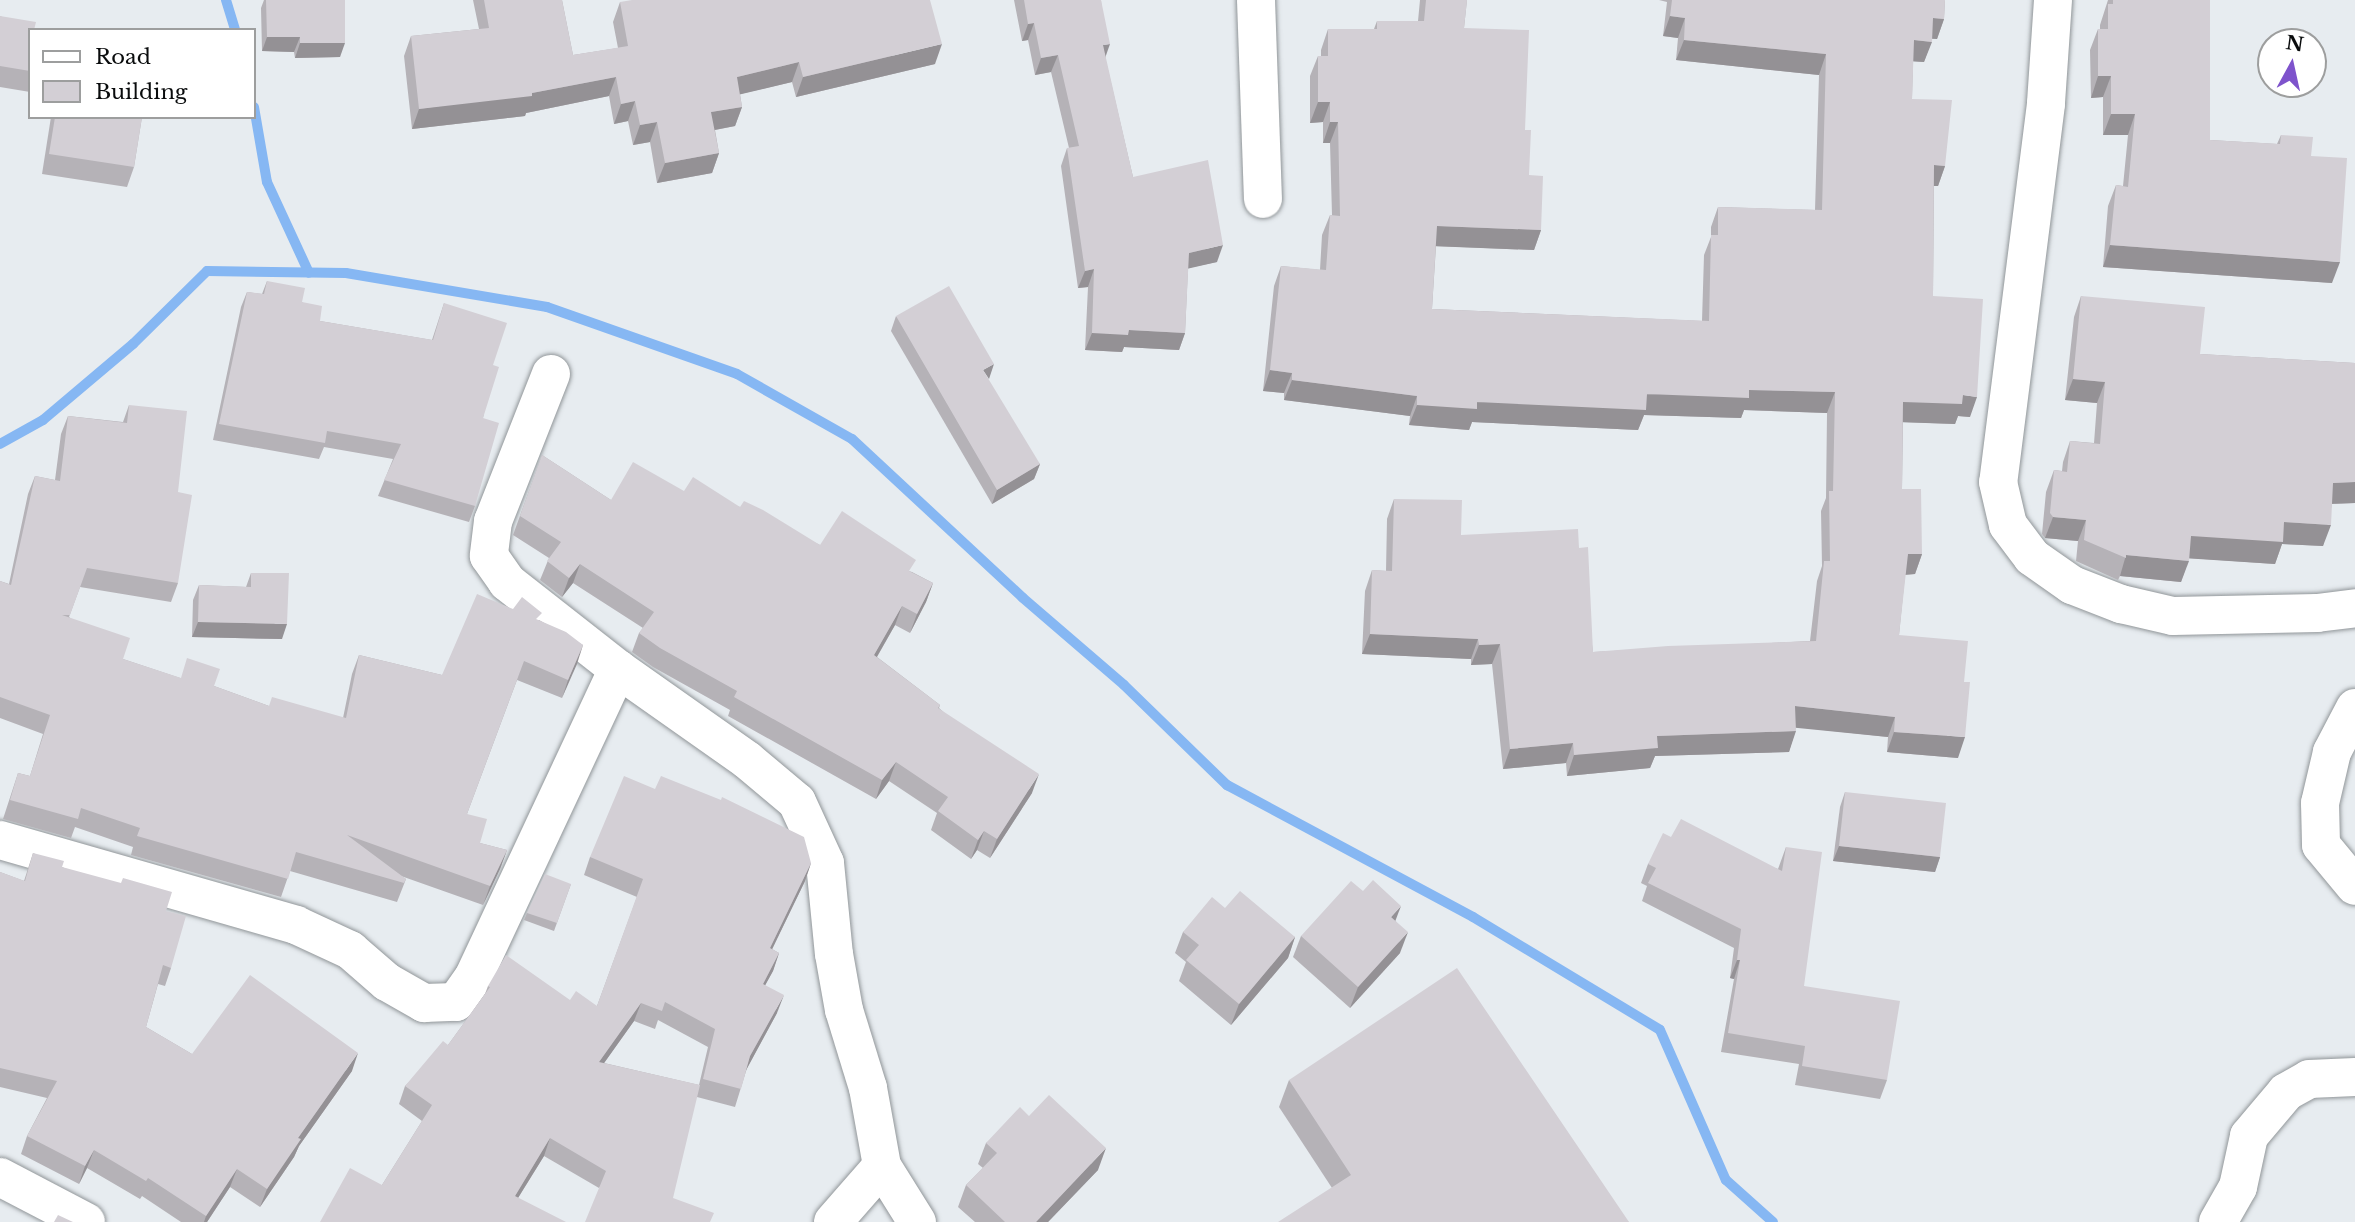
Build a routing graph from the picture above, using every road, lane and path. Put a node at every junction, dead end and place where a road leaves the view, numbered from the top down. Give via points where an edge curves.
1 (1256, 0) edge
2 (2053, 0) edge
3 (1263, 200) dead end
4 (551, 373) dead end
5 (2355, 608) edge
6 (618, 669) junction
7 (2355, 708) edge
8 (0, 840) edge
9 (2355, 886) edge
10 (2355, 1077) edge
11 (882, 1166) junction
12 (0, 1177) edge
13 (86, 1222) edge
14 (833, 1222) edge
15 (917, 1222) edge
16 (2218, 1222) edge

1 - 3 street
2 - 5 street via 2046,104 1998,482 2008,525 2032,557 2073,585 2147,610 2173,616
4 - 6 street via 493,521 489,556 507,582
6 - 8 street via 474,976 456,1002 424,1003 387,982 350,950 296,925
6 - 11 street via 747,760 797,802 825,863 844,1010 867,1088
7 - 9 street via 2332,752 2319,803 2321,845
10 - 16 street via 2309,1079 2286,1093 2249,1136 2238,1187
11 - 14 street
11 - 15 street
12 - 13 street

